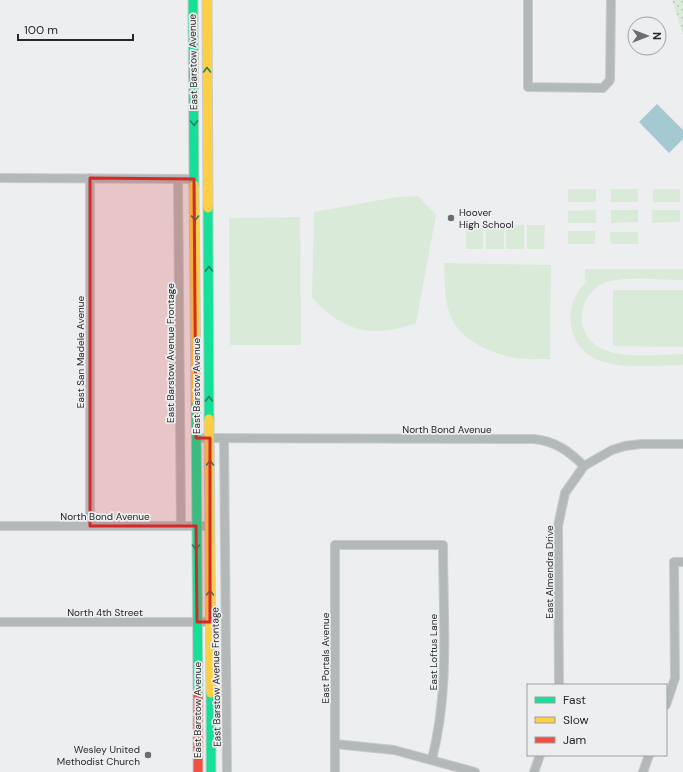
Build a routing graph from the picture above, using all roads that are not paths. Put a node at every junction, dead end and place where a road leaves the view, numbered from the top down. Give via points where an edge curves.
1 (193, 0) edge
2 (207, 0) edge
3 (528, 0) edge
4 (611, 0) edge
5 (0, 178) edge
6 (90, 178) junction
7 (178, 179) junction
8 (194, 179) junction
9 (196, 438) junction
10 (210, 438) junction
11 (224, 438) junction
12 (683, 444) edge
13 (584, 466) junction
14 (0, 526) edge
15 (90, 526) junction
16 (181, 526) junction
17 (196, 526) junction
18 (210, 526) junction
19 (443, 544) joint
20 (683, 562) edge
21 (0, 622) edge
22 (197, 622) junction
23 (210, 622) junction
24 (679, 678) edge
25 (559, 684) edge
26 (667, 703) edge
27 (335, 744) junction
28 (540, 756) edge
29 (649, 756) edge
30 (432, 759) junction
31 (198, 772) edge
32 (211, 772) edge
33 (227, 772) edge
34 (335, 772) edge
35 (475, 772) edge
36 (534, 772) edge
37 (644, 772) edge

1 -> 8 main road, East Barstow Avenue
10 -> 2 main road, East Barstow Avenue
3 - 4 street via 528,87 603,88 610,80
5 - 6 street
6 - 7 street
6 - 15 street, East San Madele Avenue
7 - 8 street
7 - 16 street, East Barstow Avenue Frontage
8 -> 9 main road, East Barstow Avenue
9 - 10 street, North Bond Avenue
9 - 17 main road, East Barstow Avenue
10 - 11 street, North Bond Avenue
18 -> 10 main road, East Barstow Avenue
11 - 13 street, North Bond Avenue via 545,440 567,451
11 - 33 street, East Barstow Avenue Frontage
12 - 13 street via 625,446 612,450
13 - 25 street, East Almendra Drive via 565,493 558,526
14 - 15 street, North Bond Avenue
15 - 16 street, North Bond Avenue
16 - 17 street, North Bond Avenue
17 - 18 street, North Bond Avenue
17 -> 22 main road, East Barstow Avenue
23 -> 18 main road, East Barstow Avenue
19 - 27 street, East Portals Avenue via 335,545
19 - 30 street, East Loftus Lane via 443,702 439,734
20 - 24 street via 674,562
21 - 22 street, North 4th Street
22 - 23 street, North 4th Street
22 - 31 main road, East Barstow Avenue
23 - 32 main road, East Barstow Avenue
24 - 26 street
27 - 30 street via 394,750
27 - 34 street, East Portals Avenue
28 - 36 street
29 - 37 street
30 - 35 street

